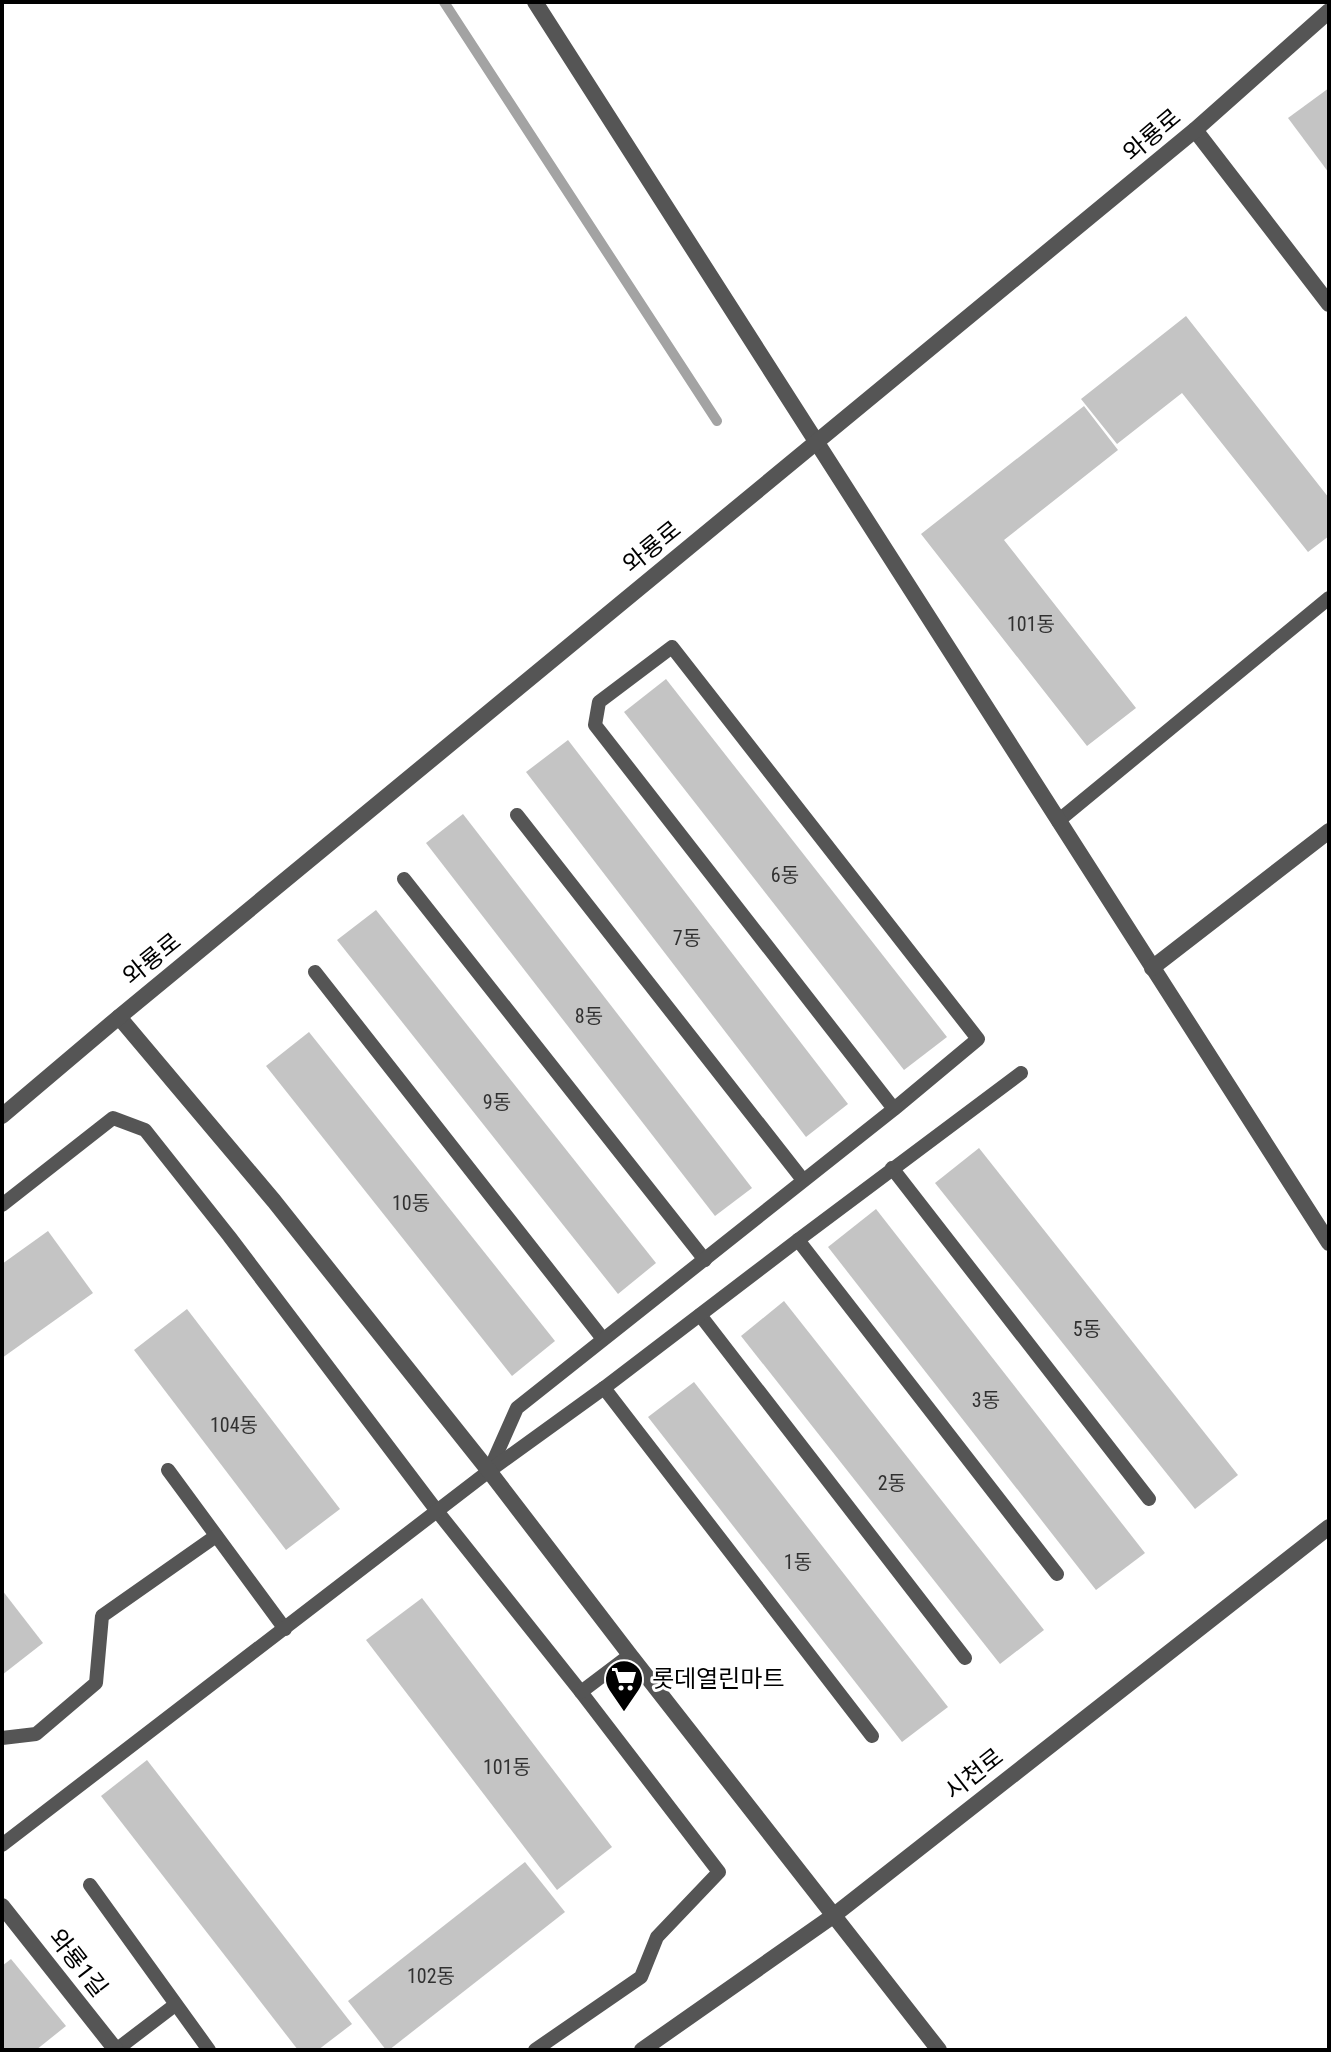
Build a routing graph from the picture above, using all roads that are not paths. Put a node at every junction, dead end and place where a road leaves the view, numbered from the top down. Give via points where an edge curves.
1 (535, 2) edge
2 (1329, 11) edge
3 (1195, 130) junction
4 (1329, 304) edge
5 (817, 443) junction
6 (1329, 598) edge
7 (517, 815) dead end
8 (1058, 821) junction
9 (1329, 831) edge
10 (404, 879) dead end
11 (1152, 968) junction
12 (315, 972) dead end
13 (119, 1017) junction
14 (1021, 1073) dead end
15 (894, 1109) junction
16 (2, 1116) edge
17 (892, 1168) junction
18 (803, 1180) junction
19 (2, 1205) edge
20 (798, 1240) junction
21 (1329, 1243) edge
22 (705, 1260) junction
23 (700, 1315) junction
24 (603, 1339) junction
25 (604, 1388) junction
26 (168, 1470) dead end
27 (489, 1471) junction
28 (1149, 1499) dead end
29 (437, 1511) junction
30 (1329, 1527) edge
31 (216, 1536) junction
32 (1057, 1574) dead end
33 (285, 1629) junction
34 (630, 1655) junction
35 (965, 1658) dead end
36 (581, 1692) junction
37 (872, 1736) dead end
38 (2, 1738) edge
39 (2, 1845) edge
40 (90, 1885) dead end
41 (2, 1906) edge
42 (833, 1916) junction
43 (175, 2005) junction
44 (116, 2050) edge
45 (209, 2050) edge
46 (535, 2050) edge
47 (642, 2050) edge
48 (939, 2050) edge

1 - 5 street
2 - 3 street, 와룡로
3 - 4 street
3 - 5 street, 와룡로
5 - 8 street
5 - 13 street, 와룡로
6 - 8 lane
7 - 18 lane
8 - 11 street
9 - 11 street
10 - 22 lane
11 - 21 street
12 - 24 lane
13 - 16 street, 와룡로
13 - 27 street
14 - 17 lane
15 - 15 lane via 595,725 599,702 672,647 978,1039
15 - 18 lane
17 - 20 lane
17 - 28 lane
18 - 22 lane
19 - 29 lane via 113,1118 145,1130
20 - 23 lane
20 - 32 lane
22 - 24 lane
23 - 25 lane
23 - 35 lane
24 - 27 lane via 517,1408
25 - 27 lane
25 - 37 lane
26 - 31 lane
27 - 29 lane
27 - 34 street
29 - 33 lane
29 - 36 lane
30 - 42 street, 시천로
31 - 33 lane
31 - 38 lane via 102,1616 96,1683 36,1734
33 - 39 lane
34 - 36 lane
34 - 42 street
36 - 46 lane via 719,1872 657,1937 641,1977
40 - 43 lane
41 - 44 street, 와룡1길
42 - 47 street, 시천로
42 - 48 street
43 - 44 lane
43 - 45 lane

